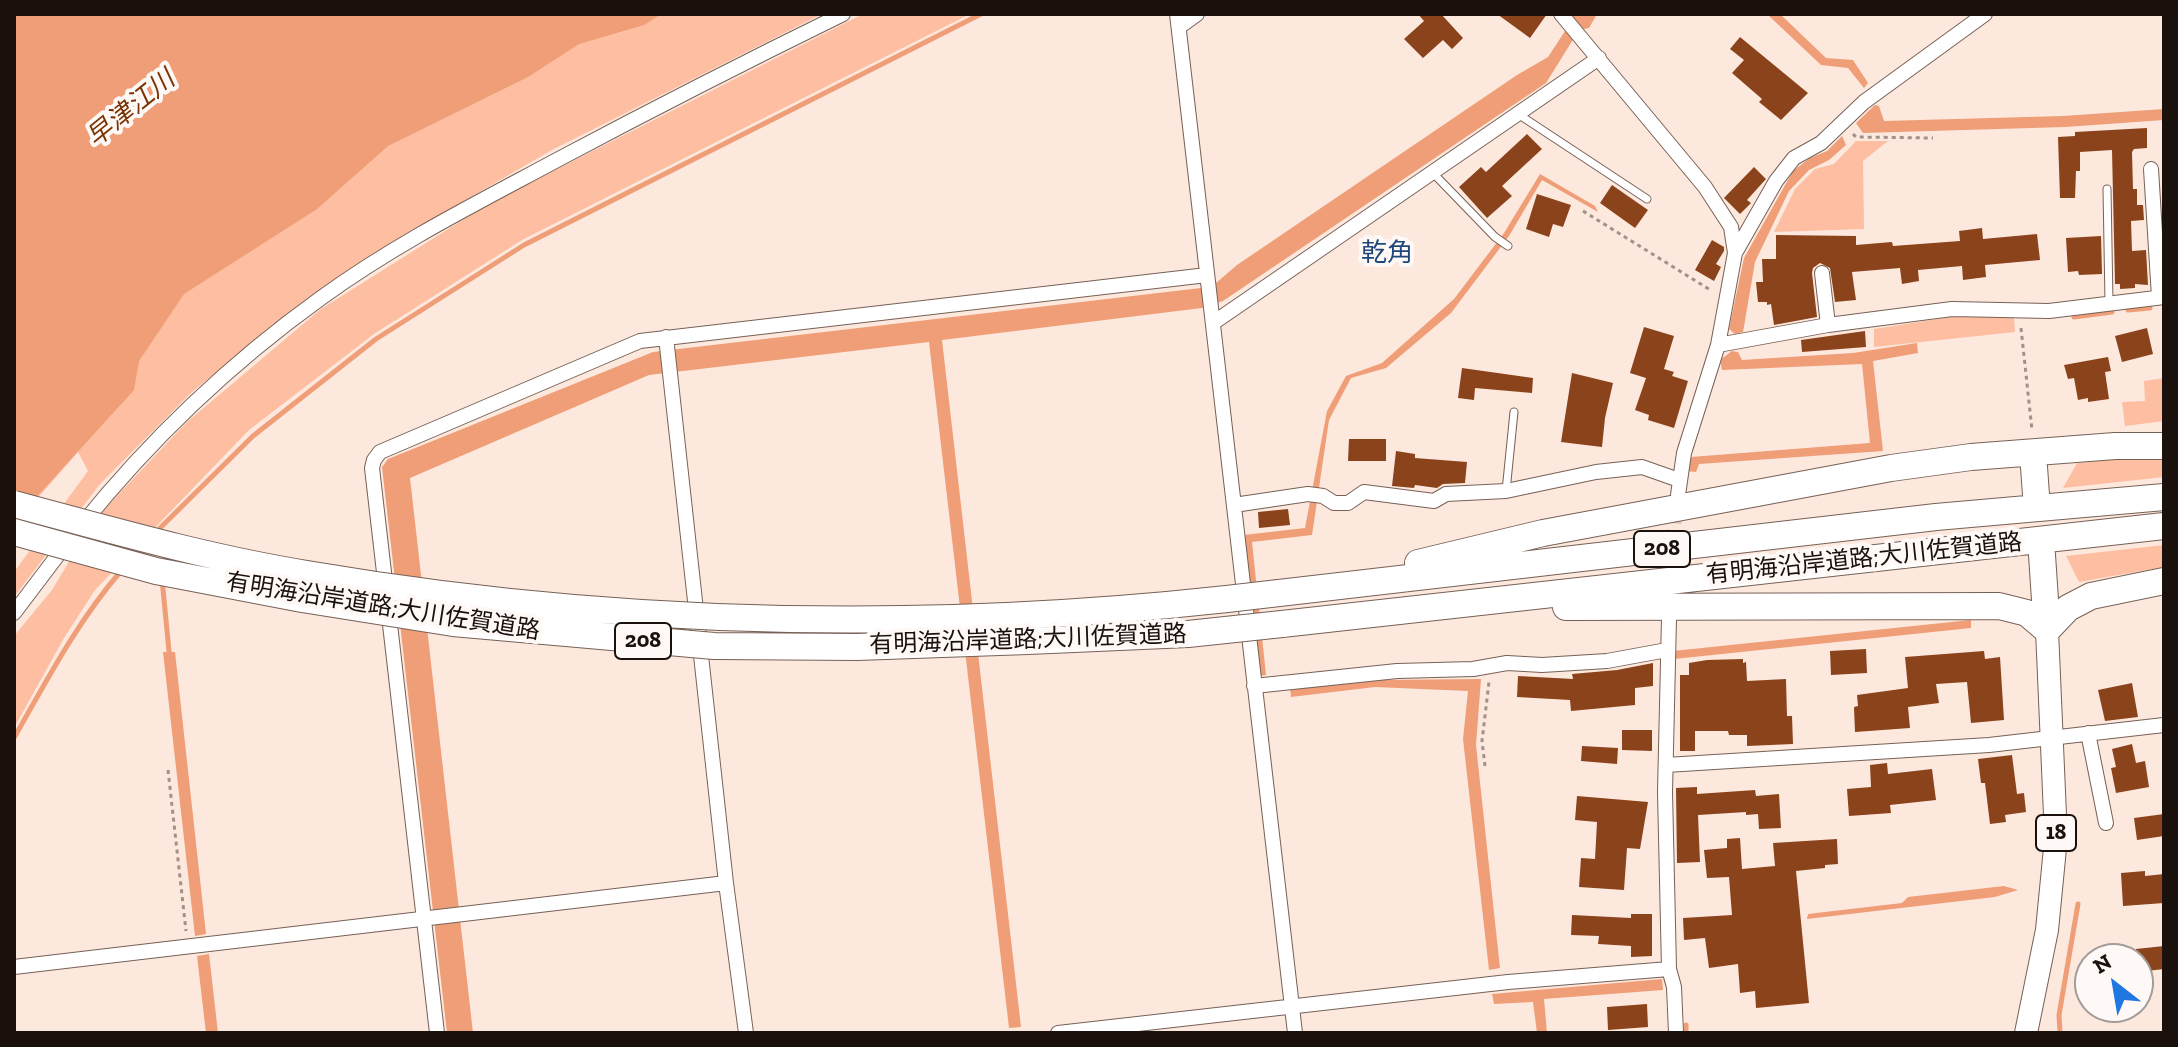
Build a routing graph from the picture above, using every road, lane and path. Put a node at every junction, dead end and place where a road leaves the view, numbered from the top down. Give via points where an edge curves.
1 (843, 14) edge
2 (1197, 14) edge
3 (1985, 14) edge
4 (1563, 17) edge
5 (1178, 20) edge
6 (1599, 58) junction
7 (1518, 114) junction
8 (1844, 121) junction
9 (1933, 138) dead end
10 (2151, 169) dead end
11 (1433, 173) junction
12 (2107, 189) dead end
13 (1647, 199) dead end
14 (1583, 211) dead end
15 (1508, 246) dead end
16 (1735, 253) junction
17 (1822, 273) dead end
18 (1207, 277) junction
19 (2162, 297) edge
20 (1726, 299) junction
21 (2109, 302) junction
22 (2019, 312) junction
23 (1212, 317) junction
24 (1828, 325) junction
25 (666, 337) junction
26 (1718, 345) junction
27 (1514, 412) dead end
28 (2032, 442) junction
29 (2164, 446) edge
30 (1506, 491) junction
31 (2164, 497) edge
32 (2041, 501) junction
33 (14, 504) edge
34 (1234, 505) junction
35 (2164, 526) edge
36 (14, 532) edge
37 (2044, 547) junction
38 (2164, 581) edge
39 (1317, 589) junction
40 (14, 613) edge
41 (1335, 618) junction
42 (1669, 618) dead end
43 (2047, 630) junction
44 (1667, 650) junction
45 (1491, 666) junction
46 (1254, 686) junction
47 (2164, 725) edge
48 (2088, 733) junction
49 (2052, 737) junction
50 (1666, 765) junction
51 (1485, 766) dead end
52 (168, 770) dead end
53 (2106, 823) dead end
54 (726, 883) junction
55 (423, 919) junction
56 (187, 946) junction
57 (14, 967) edge
58 (1669, 969) junction
59 (1292, 1006) junction
60 (437, 1033) edge
61 (746, 1033) edge
62 (1058, 1033) edge
63 (1295, 1033) edge
64 (1676, 1033) edge
65 (2026, 1033) edge

1 - 40 street via 482,200 321,298 241,362 158,440 109,491
2 - 5 street
3 - 8 street
4 - 6 street
5 - 18 street
6 - 7 street
6 - 16 street via 1723,212
7 - 11 street
7 - 13 lane
8 - 9 path via 1856,137
8 - 16 street via 1821,143 1794,158
10 - 19 street
11 - 15 lane
11 - 23 street
12 - 21 lane
14 - 20 path
16 - 20 street
17 - 24 street
18 - 23 street
18 - 25 street
19 - 21 street
20 - 26 street
21 - 22 street
22 - 24 street via 1952,309
22 - 28 path
23 - 34 street
24 - 26 street
25 - 54 street
25 - 55 street via 640,341 380,452 374,460
26 - 30 street via 1678,488 1642,467
27 - 30 lane
28 - 29 highway
28 - 32 highway
28 - 39 highway via 1543,533
30 - 34 street via 1446,494 1434,501 1364,492 1348,503 1308,494
31 - 32 highway, 208
32 - 39 highway, 有明海沿岸道路;大川佐賀道路 / 208
33 - 39 highway, 有明海沿岸道路;大川佐賀道路 / 208, bridge via 304,574 446,596 716,619 1028,617
34 - 46 street
35 - 37 highway, 208
36 - 41 highway, 有明海沿岸道路;大川佐賀道路 / 208, bridge via 156,571 302,599 453,623 714,646 857,647 1188,634
37 - 41 highway, 有明海沿岸道路;大川佐賀道路 / 208
37 - 43 highway
38 - 43 highway via 2091,596 2068,608
41 - 43 highway via 1532,606 1999,606 2027,613
42 - 44 street
43 - 49 main road, 18
44 - 45 street via 1607,661
44 - 50 street
45 - 46 street
45 - 51 path via 1482,741
46 - 59 street
47 - 48 street
48 - 49 street
48 - 53 street
49 - 50 street
49 - 65 main road, 18 via 2056,838 2047,930
50 - 58 street
52 - 56 path
54 - 55 street
54 - 61 street
55 - 56 street
55 - 60 street
56 - 57 street
58 - 59 street
58 - 64 street
59 - 62 street
59 - 63 street

